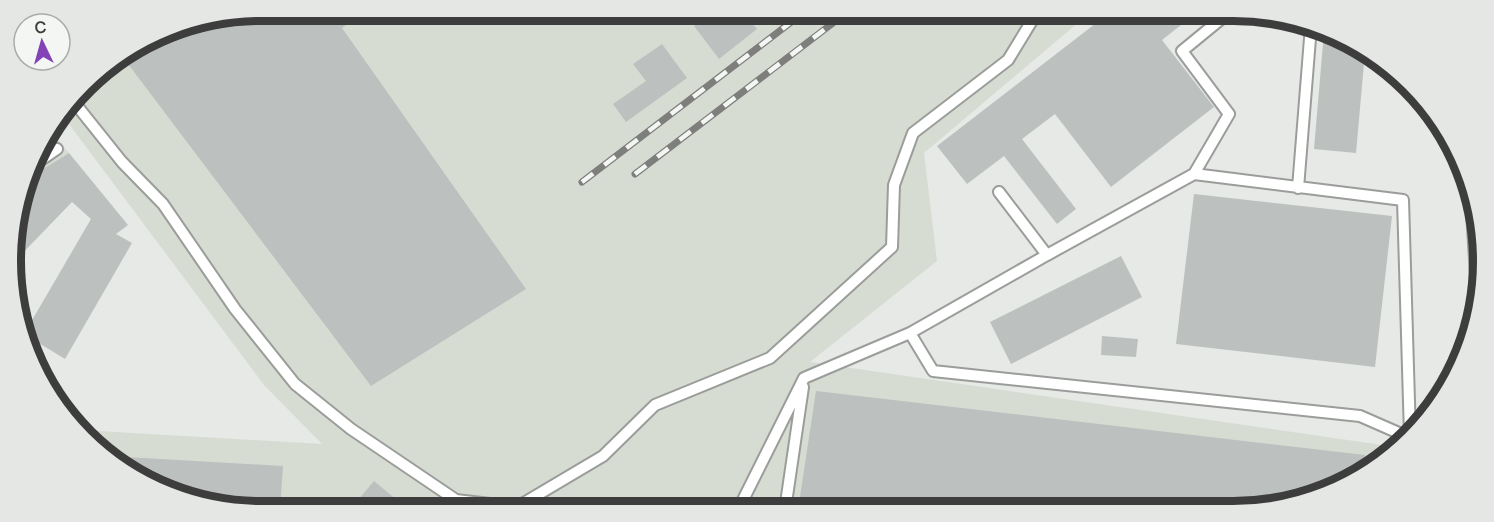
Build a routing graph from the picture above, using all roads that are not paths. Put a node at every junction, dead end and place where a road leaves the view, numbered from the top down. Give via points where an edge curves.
1 (1032, 21) edge
2 (1219, 21) edge
3 (1310, 34) edge
4 (78, 107) edge
5 (57, 149) dead end
6 (45, 157) edge
7 (1194, 174) junction
8 (1298, 188) junction
9 (999, 192) dead end
10 (1047, 255) junction
11 (910, 333) junction
12 (804, 378) junction
13 (1409, 424) edge
14 (1401, 433) edge
15 (465, 501) edge
16 (527, 501) edge
17 (742, 501) edge
18 (786, 501) edge

1 - 16 lane via 1008,60 913,133 894,185 892,247 770,358 655,405 603,456
2 - 7 lane via 1182,51 1229,114
3 - 8 lane
4 - 15 lane via 122,162 163,204 235,309 295,384 351,429 456,500
5 - 6 lane
7 - 8 lane
7 - 10 lane
8 - 13 lane via 1403,200
9 - 10 lane
10 - 11 lane
11 - 12 lane
11 - 14 lane via 933,371 1360,416
12 - 17 lane
12 - 18 lane

